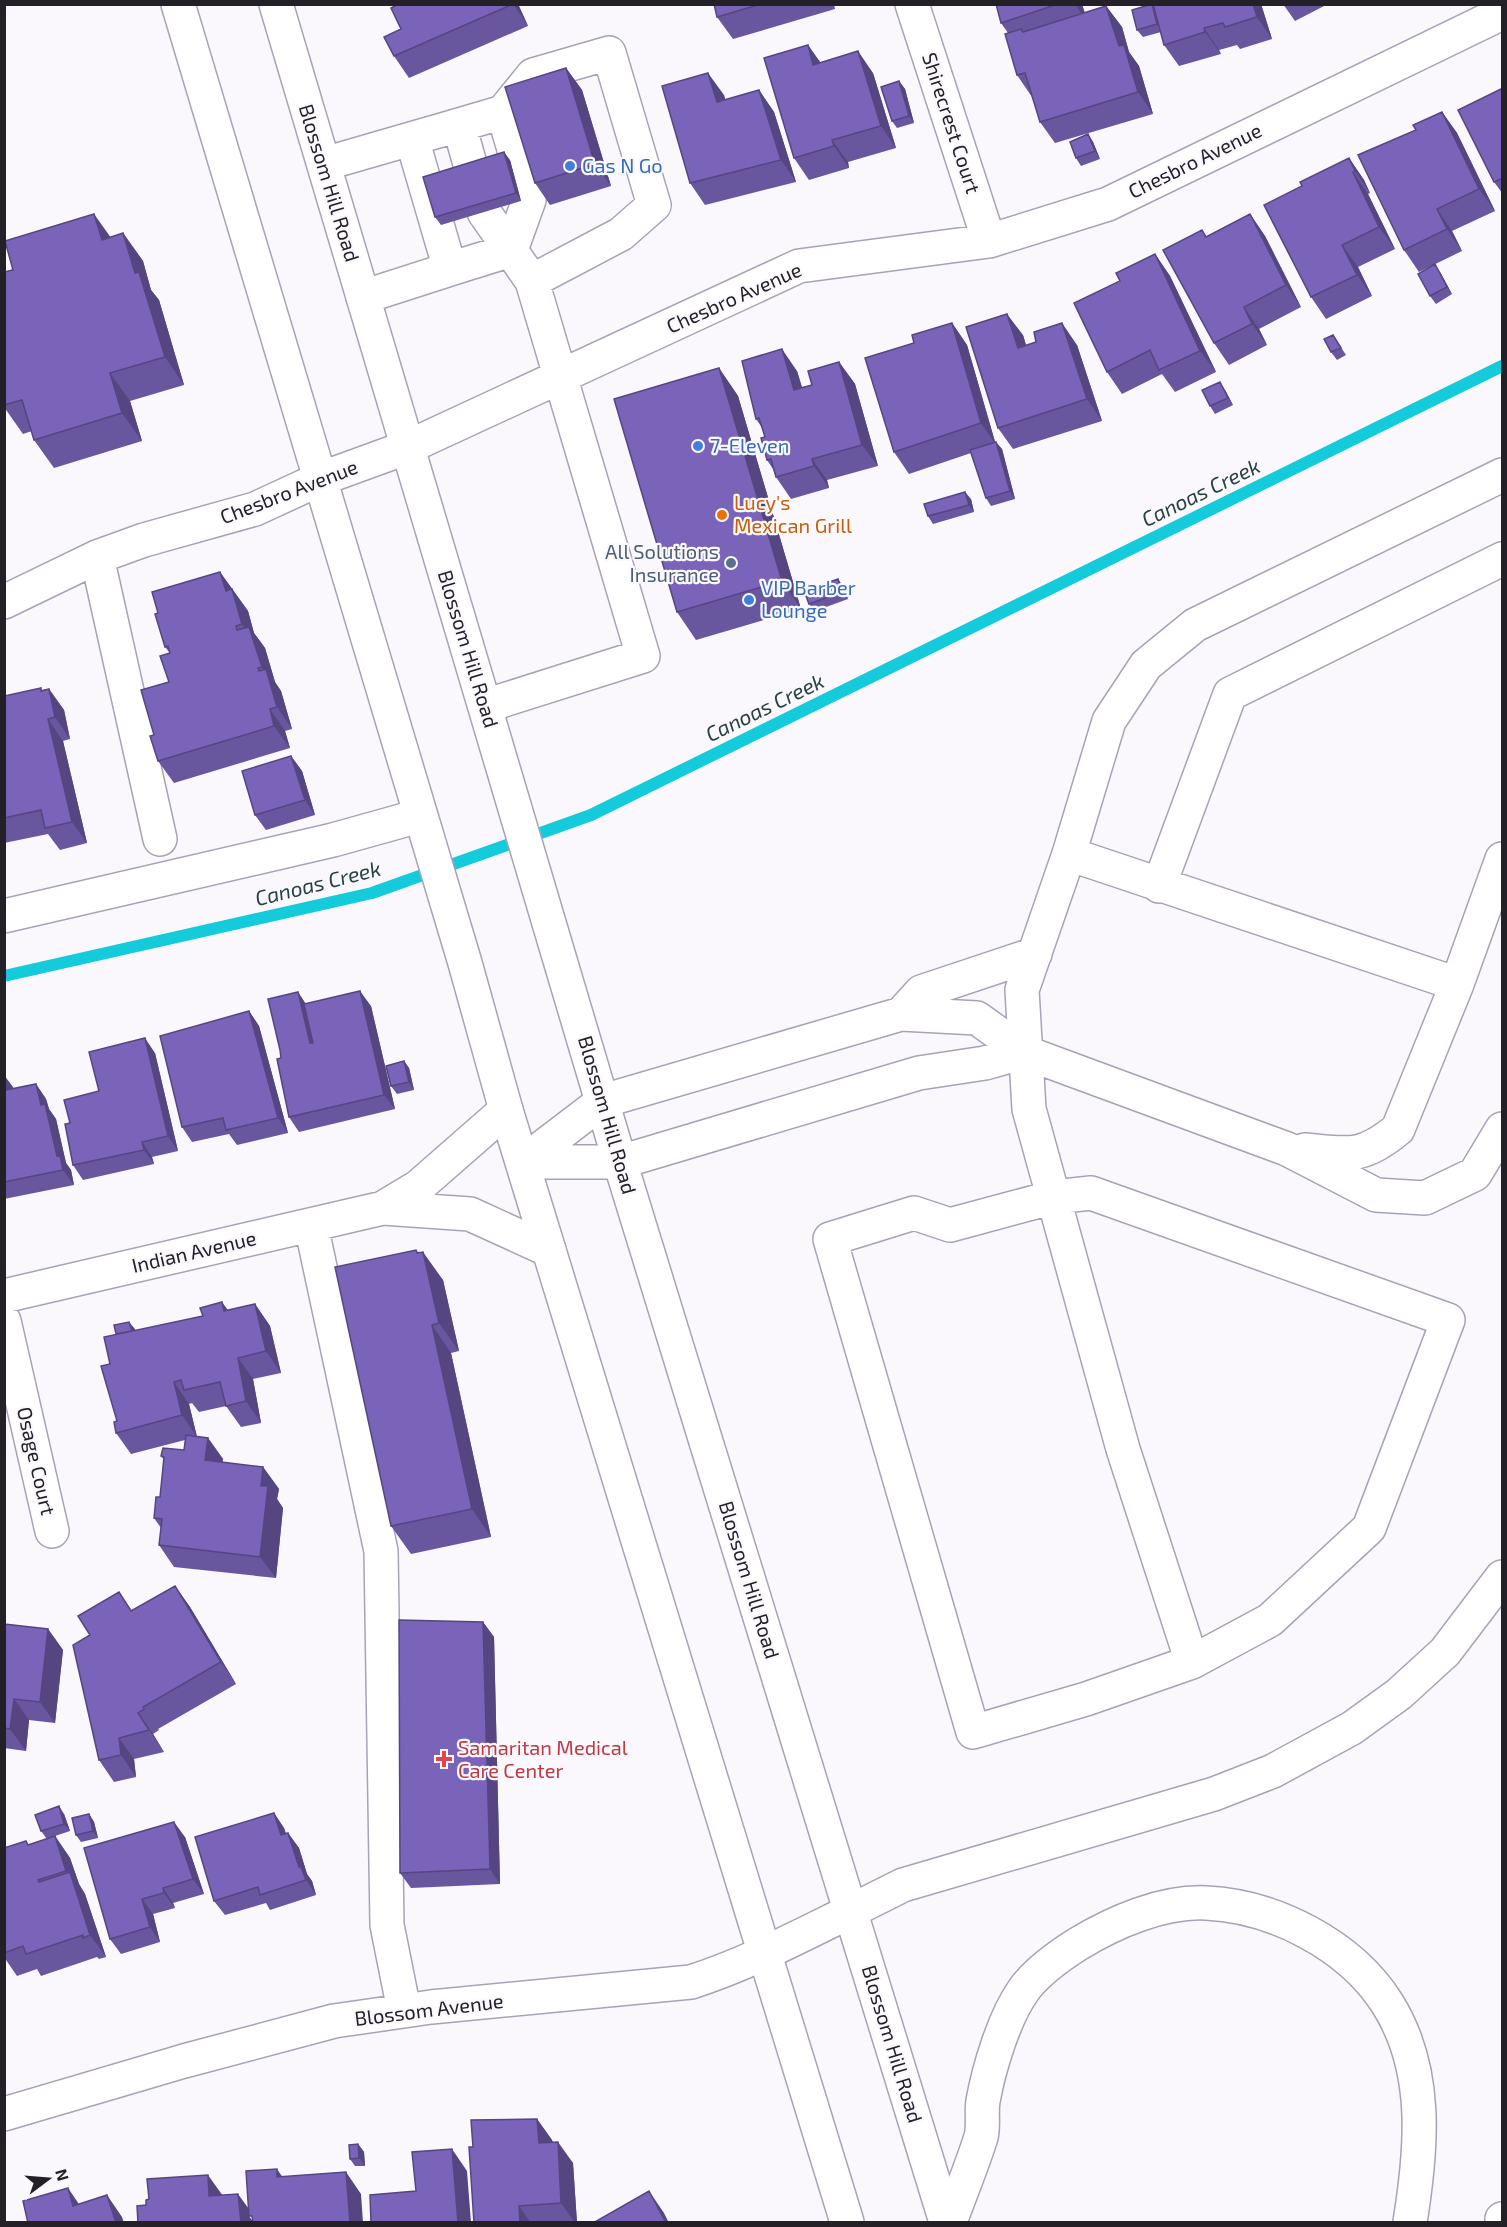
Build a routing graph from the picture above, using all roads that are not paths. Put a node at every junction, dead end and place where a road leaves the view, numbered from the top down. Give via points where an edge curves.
1 (178, 4) edge
2 (276, 4) edge
3 (912, 4) edge
4 (1503, 13) edge
5 (503, 112) junction
6 (459, 125) junction
7 (412, 138) junction
8 (324, 164) junction
9 (472, 171) edge
10 (484, 212) edge
11 (989, 241) junction
12 (511, 250) junction
13 (450, 269) junction
14 (532, 281) junction
15 (363, 297) junction
16 (560, 377) junction
17 (408, 447) junction
18 (1503, 475) edge
19 (320, 479) junction
20 (97, 557) junction
21 (1503, 559) edge
22 (4, 602) edge
23 (485, 706) junction
24 (421, 821) junction
25 (160, 839) dead end
26 (1069, 854) junction
27 (1503, 859) edge
28 (1160, 886) junction
29 (4, 916) edge
30 (1035, 954) junction
31 (1457, 984) junction
32 (901, 1014) junction
33 (1024, 1052) junction
34 (603, 1101) junction
35 (506, 1110) junction
36 (1503, 1130) edge
37 (1287, 1149) junction
38 (523, 1162) junction
39 (620, 1162) junction
40 (1054, 1197) junction
41 (383, 1208) junction
42 (311, 1225) junction
43 (549, 1250) junction
44 (4, 1296) edge
45 (4, 1321) edge
46 (52, 1531) dead end
47 (1503, 1577) edge
48 (1192, 1662) junction
49 (851, 1911) junction
50 (766, 1953) junction
51 (404, 2010) junction
52 (4, 2114) edge
53 (847, 2223) edge
54 (948, 2223) edge
55 (1410, 2223) edge

1 - 19 main road
2 - 8 main road, Blossom Hill Road
3 - 11 main road, Shirecrest Court
4 - 11 main road, Chesbro Avenue via 1108,204
5 - 6 main road
5 - 12 main road via 529,200
5 - 14 main road via 533,75 609,53 654,206 621,234
6 - 7 main road
6 - 9 main road
7 - 8 main road
7 - 13 main road
8 - 15 main road, Blossom Hill Road
10 - 12 main road
11 - 16 main road, Chesbro Avenue via 799,266
12 - 13 main road
12 - 14 main road
13 - 15 main road
14 - 16 main road
15 - 17 main road, Blossom Hill Road
16 - 17 main road, Chesbro Avenue
16 - 23 main road via 643,656
17 - 19 main road, Chesbro Avenue
17 - 23 main road, Blossom Hill Road
18 - 26 main road via 1195,625 1146,665 1109,722
19 - 20 main road, Chesbro Avenue via 255,508
19 - 24 main road
20 - 22 main road, Chesbro Avenue
20 - 25 main road
21 - 28 main road via 1230,694
23 - 34 main road, Blossom Hill Road
24 - 29 main road
24 - 35 main road
26 - 28 main road
26 - 30 main road
27 - 31 main road
28 - 31 main road
30 - 32 main road via 921,992
30 - 33 main road via 1022,990
31 - 37 main road via 1398,1129 1379,1145 1353,1155
32 - 33 main road via 976,1018
32 - 34 main road
33 - 37 main road
33 - 39 main road via 985,1063 918,1073
33 - 40 main road via 1029,1109
34 - 38 main road
34 - 39 main road, Blossom Hill Road
35 - 38 main road
35 - 41 main road, Indian Avenue via 427,1180
36 - 37 main road via 1475,1174 1425,1198 1376,1195
38 - 39 main road
38 - 43 main road
39 - 49 main road, Blossom Hill Road
40 - 48 main road via 1123,1449
40 - 48 main road via 1091,1193 1448,1320 1369,1528 1270,1620
40 - 48 main road via 950,1225 914,1213 830,1239 973,1732
41 - 42 main road, Indian Avenue
41 - 43 main road, Indian Avenue via 470,1214
42 - 44 main road, Indian Avenue
42 - 51 main road via 381,1551 387,1925
43 - 50 main road
45 - 46 main road, Osage Court
47 - 49 main road, Blossom Avenue via 1445,1652 1399,1694 1352,1728 1273,1771 1214,1794 903,1885
49 - 50 main road, Blossom Avenue
49 - 54 main road, Blossom Hill Road
50 - 51 main road, Blossom Avenue via 729,1970 682,1983
50 - 53 main road
51 - 52 main road, Blossom Avenue via 275,2035
54 - 55 main road via 981,2135 983,2102 1002,2035 1023,1990 1058,1957 1101,1930 1150,1911 1205,1903 1250,1911 1298,1927 1352,1962 1386,2002 1414,2071 1421,2113

